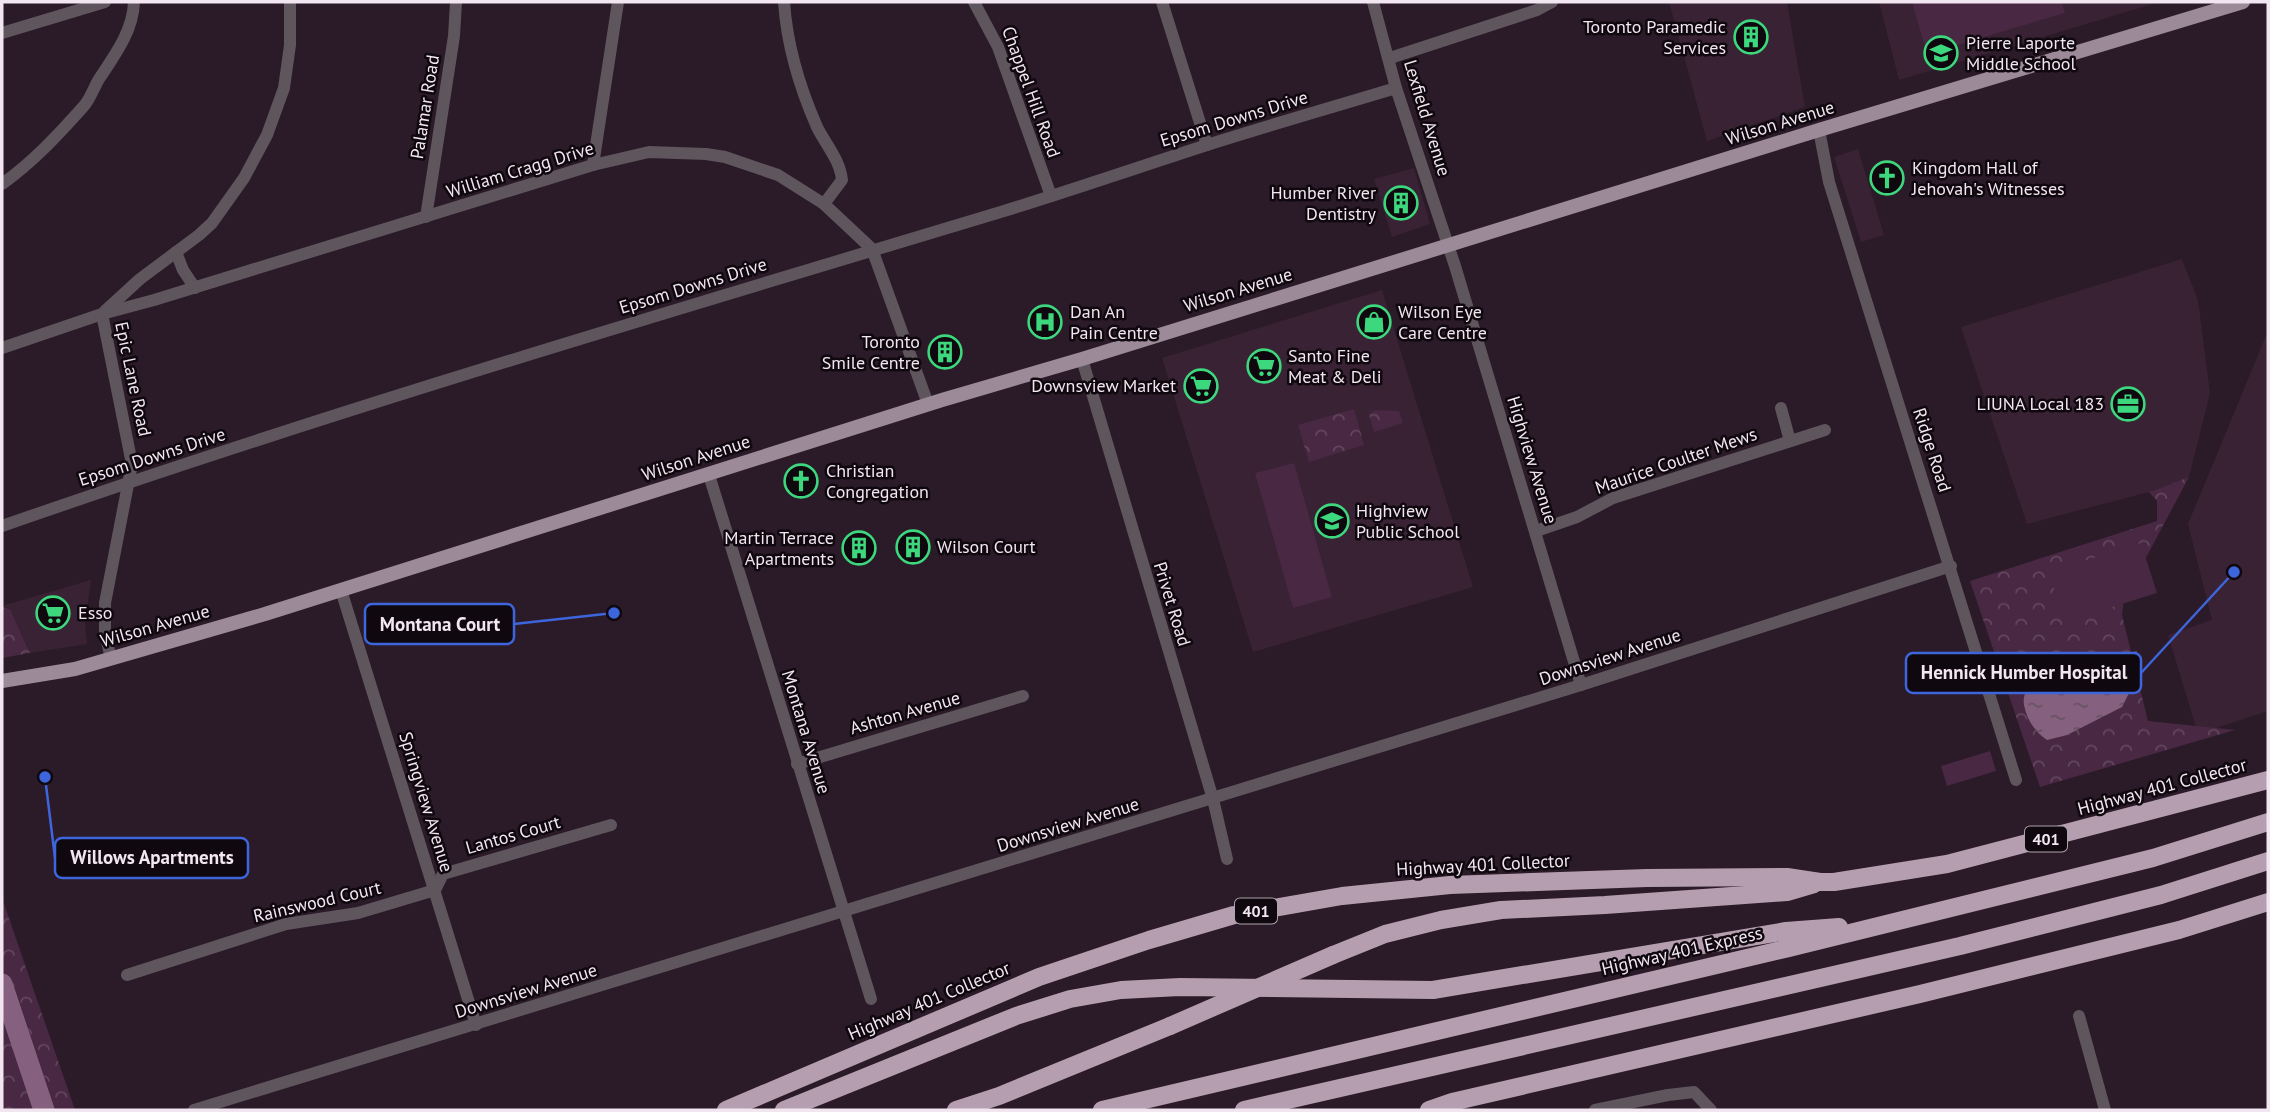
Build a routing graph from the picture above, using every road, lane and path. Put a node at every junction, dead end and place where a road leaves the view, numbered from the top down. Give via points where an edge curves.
1 (105, 2) edge
2 (134, 2) edge
3 (290, 2) edge
4 (456, 2) edge
5 (618, 2) edge
6 (784, 2) edge
7 (974, 2) edge
8 (1163, 2) edge
9 (1373, 2) edge
10 (1552, 2) edge
11 (2241, 2) edge
12 (2, 33) edge
13 (1390, 58) junction
14 (1396, 88) junction
15 (1819, 130) junction
16 (1207, 145) junction
17 (593, 165) junction
18 (2, 184) edge
19 (1051, 196) junction
20 (824, 204) junction
21 (426, 216) junction
22 (1448, 245) junction
23 (872, 249) junction
24 (176, 252) junction
25 (195, 288) junction
26 (102, 314) junction
27 (2, 348) edge
28 (1082, 359) junction
29 (928, 404) junction
30 (1781, 408) dead end
31 (1825, 430) dead end
32 (1790, 441) junction
33 (709, 475) junction
34 (130, 482) junction
35 (2, 526) edge
36 (1536, 531) junction
37 (1951, 566) junction
38 (341, 590) junction
39 (111, 659) junction
40 (2, 681) edge
41 (1581, 685) junction
42 (1023, 696) dead end
43 (797, 764) junction
44 (2016, 780) dead end
45 (2268, 780) edge
46 (1213, 799) junction
47 (2268, 822) edge
48 (611, 825) dead end
49 (1227, 859) dead end
50 (2268, 861) edge
51 (1820, 883) junction
52 (435, 890) junction
53 (2268, 902) edge
54 (845, 911) junction
55 (1888, 923) junction
56 (127, 975) dead end
57 (871, 999) dead end
58 (2079, 1016) dead end
59 (476, 1025) junction
60 (1249, 1109) edge
61 (194, 1110) edge
62 (726, 1110) edge
63 (784, 1110) edge
64 (956, 1110) edge
65 (1102, 1110) edge
66 (1429, 1110) edge
67 (1595, 1110) edge
68 (1712, 1110) edge
69 (2105, 1110) edge

1 - 12 street
2 - 18 street via 128,31 83,107 53,142
3 - 24 street via 284,88 267,135 212,223
4 - 21 street, Palamar Road
5 - 17 street
6 - 20 street via 797,77 818,129 841,168 842,180
7 - 19 street, Chappel Hill Road via 998,47
8 - 16 street
9 - 13 street, Lexfield Avenue
10 - 13 street
11 - 15 main road, Wilson Avenue
13 - 14 street, Lexfield Avenue
14 - 16 street, Epsom Downs Drive
14 - 22 street, Lexfield Avenue
15 - 22 main road, Wilson Avenue
15 - 37 street, Ridge Road via 1833,194
16 - 19 street, Epsom Downs Drive
17 - 20 street, William Cragg Drive via 649,152 725,157 778,175
17 - 21 street, William Cragg Drive
19 - 23 street, Epsom Downs Drive
20 - 23 street, William Cragg Drive
21 - 25 street, William Cragg Drive
22 - 28 main road, Wilson Avenue
22 - 36 street, Highview Avenue
23 - 29 street, William Cragg Drive
23 - 34 street, Epsom Downs Drive
24 - 25 street
24 - 26 street
25 - 26 street, William Cragg Drive
26 - 27 street, William Cragg Drive
26 - 34 street, Epic Lane Road via 129,443
28 - 29 main road, Wilson Avenue
28 - 46 street, Privet Road
29 - 33 main road, Wilson Avenue
30 - 32 street
31 - 32 street, Maurice Coulter Mews
32 - 36 street, Maurice Coulter Mews via 1613,498
33 - 38 main road, Wilson Avenue
33 - 43 street, Montana Avenue
34 - 35 street, Epsom Downs Drive
34 - 39 street, Epic Lane Road via 105,603
36 - 41 street, Highview Avenue
37 - 41 street, Downsview Avenue
37 - 44 street, Ridge Road
38 - 39 main road, Wilson Avenue
38 - 52 street, Springview Avenue
39 - 40 main road, Wilson Avenue
41 - 46 street, Downsview Avenue
42 - 43 street, Ashton Avenue
43 - 54 street, Montana Avenue
45 - 51 highway, Highway 401 Collector / 401 via 1947,864
46 - 49 street, Privet Road
46 - 54 street, Downsview Avenue
47 - 55 highway, Highway 401 Express via 2153,858
48 - 52 street, Lantos Court via 443,874
50 - 60 highway via 2161,895 1959,946
51 - 62 highway, Highway 401 Collector / 401 via 1787,877 1675,877 1450,885 1342,896 1234,915 1039,977
51 - 64 highway, bridge via 1787,892 1501,910 1385,934 1170,1026
52 - 56 street, Rainswood Court via 358,913 286,924
52 - 59 street, Springview Avenue
53 - 66 highway via 2179,930 1972,982
54 - 57 street, Montana Avenue
54 - 59 street, Downsview Avenue
55 - 63 highway via 1786,931 1433,990 1121,990 1016,1016
55 - 65 highway, Highway 401 Express
58 - 69 street
59 - 61 street, Downsview Avenue
67 - 68 street via 1694,1092

